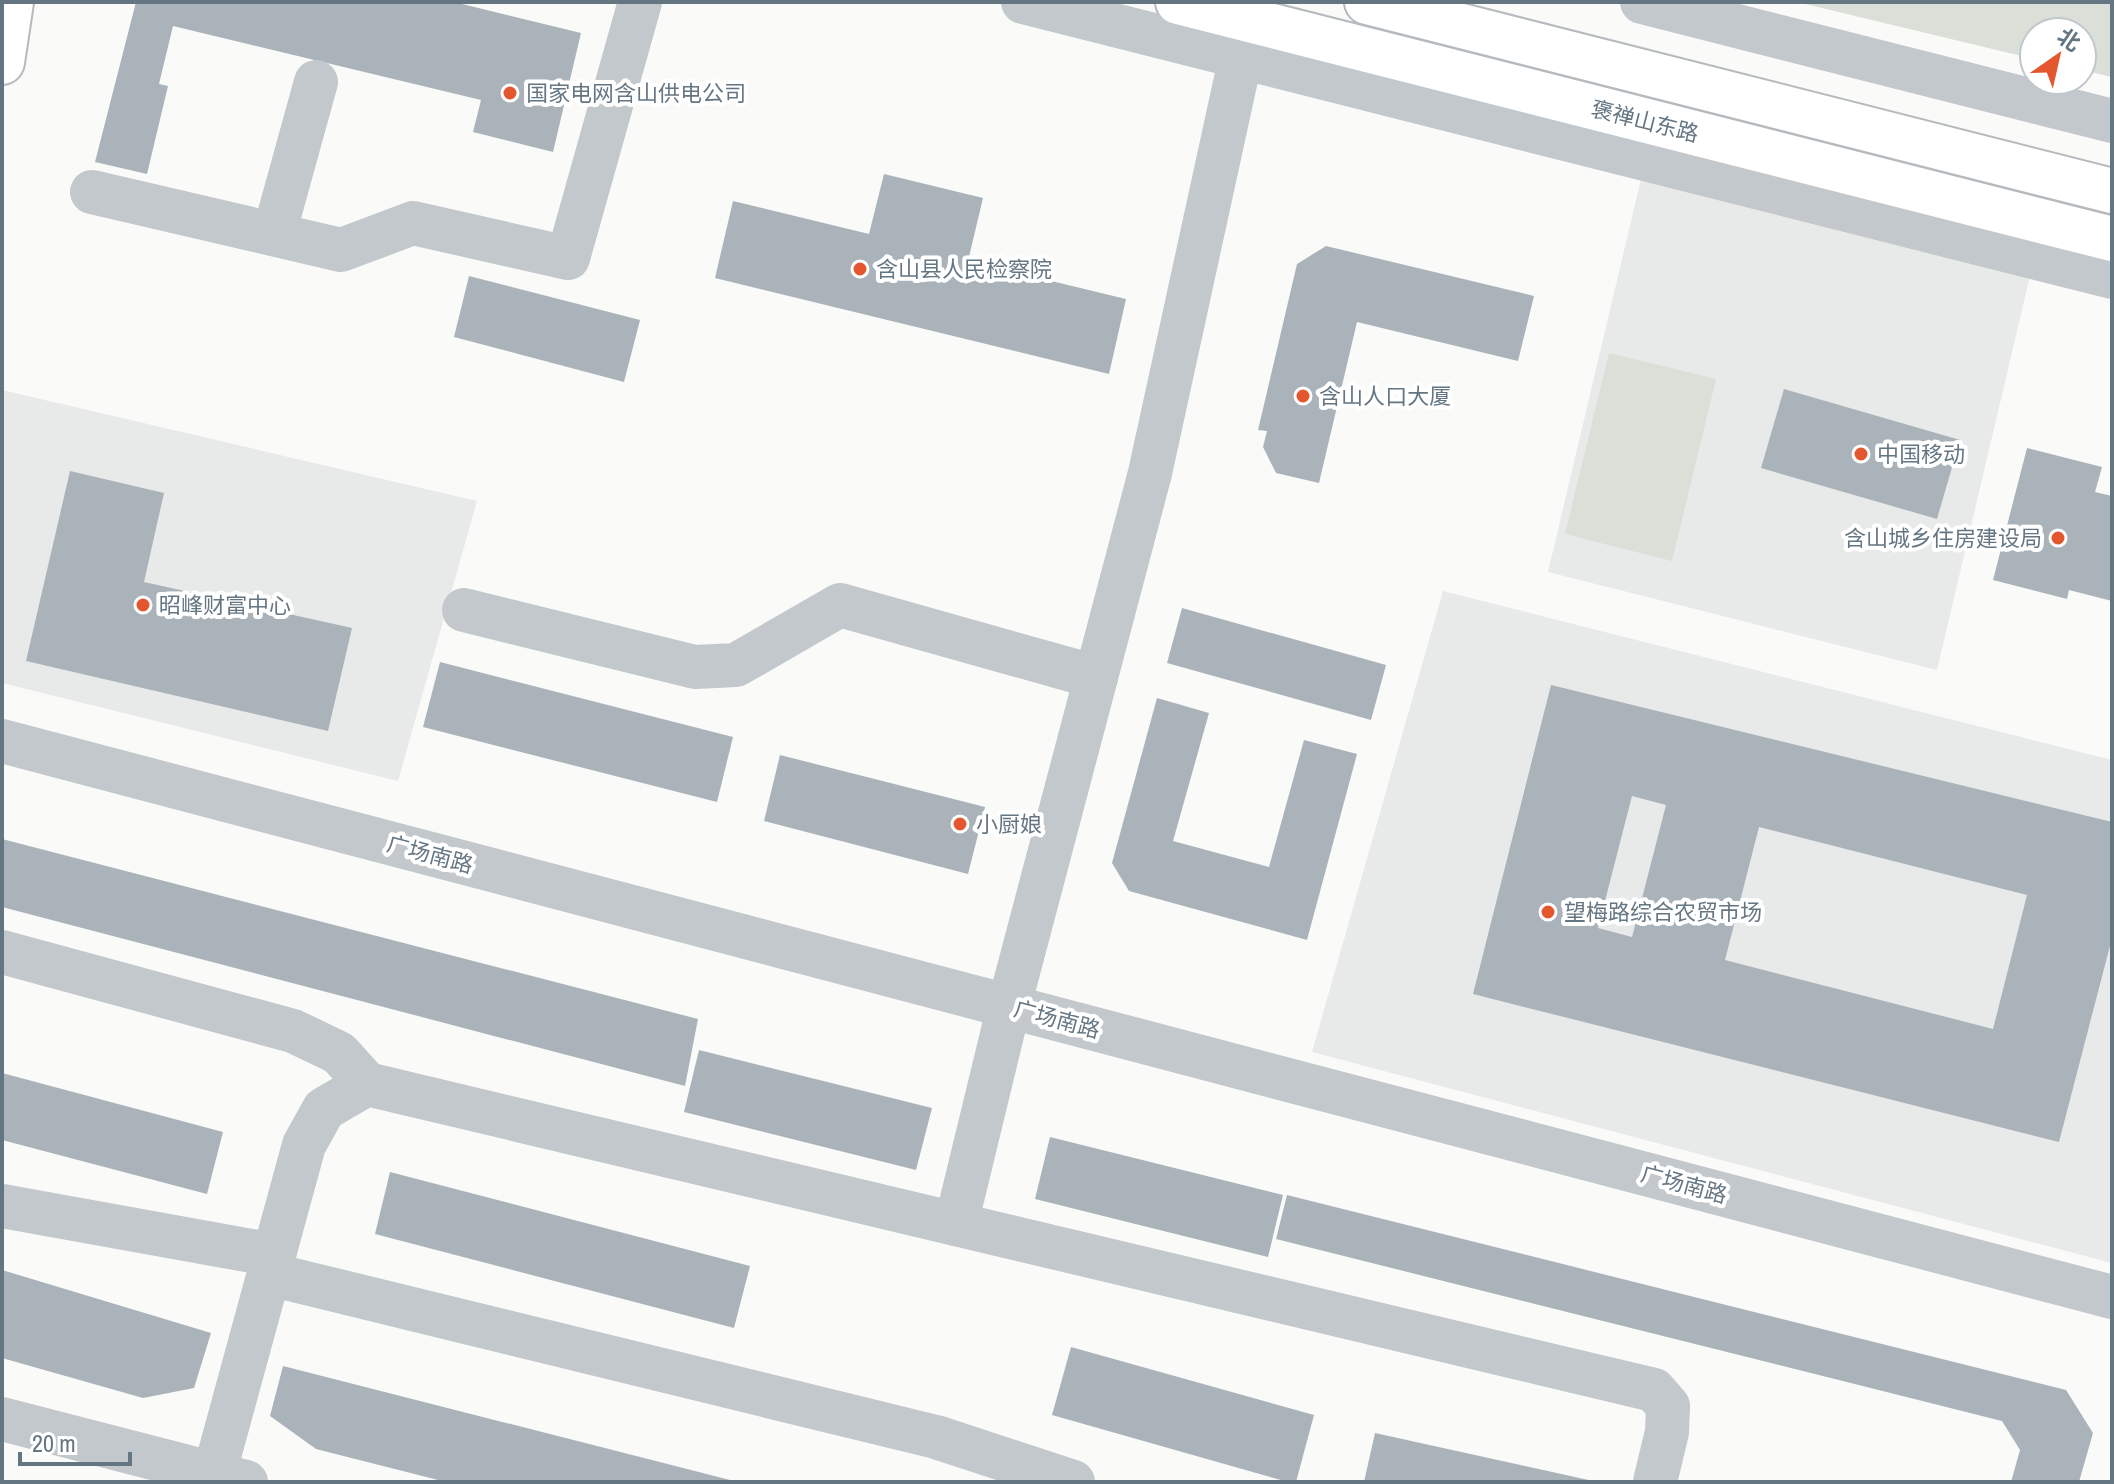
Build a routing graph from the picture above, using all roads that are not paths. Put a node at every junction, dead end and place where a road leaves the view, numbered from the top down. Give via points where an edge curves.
1 (11, 2) edge
2 (640, 2) edge
3 (1023, 2) edge
4 (1178, 2) edge
5 (1367, 2) edge
6 (1642, 2) edge
7 (1241, 56) junction
8 (2, 62) edge
9 (316, 82) dead end
10 (2112, 121) edge
11 (2112, 191) edge
12 (92, 192) dead end
13 (274, 234) junction
14 (2112, 239) edge
15 (2112, 277) edge
16 (464, 610) dead end
17 (1096, 677) junction
18 (2, 741) edge
19 (2, 952) edge
20 (1009, 1006) junction
21 (367, 1084) junction
22 (2, 1206) edge
23 (956, 1224) junction
24 (272, 1264) junction
25 (2112, 1297) edge
26 (2, 1419) edge
27 (224, 1479) edge
28 (1073, 1482) edge
29 (1655, 1482) edge

1 - 8 main road
2 - 13 street via 568,258 413,223 341,250
3 - 7 street
4 - 14 main road, 褒禅山东路
5 - 11 main road
6 - 10 street
7 - 15 street
7 - 17 street via 1150,473
9 - 13 street
12 - 13 street
16 - 17 street via 695,667 736,665 840,605
17 - 20 street
18 - 20 street, 广场南路
19 - 21 street via 293,1031 339,1053
20 - 23 street
20 - 25 street, 广场南路
21 - 23 street
21 - 24 street via 324,1109 304,1145
22 - 24 street
23 - 29 street via 1654,1390 1668,1406
24 - 27 street
24 - 28 street via 936,1437
26 - 27 street

